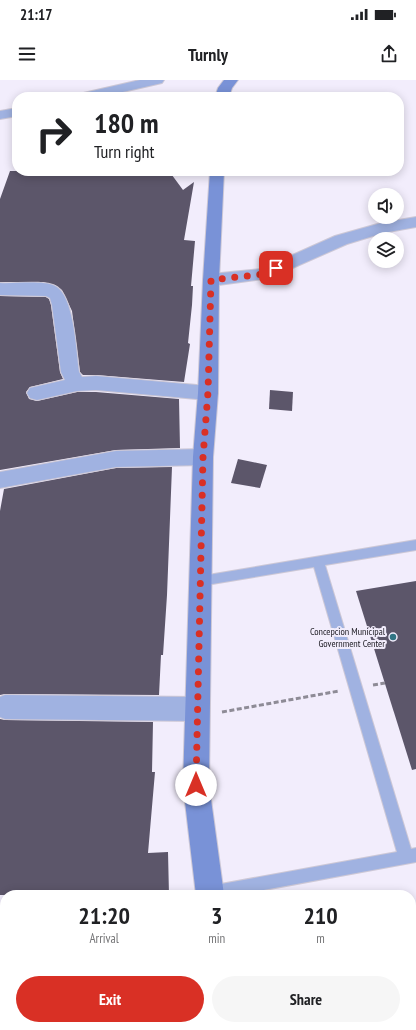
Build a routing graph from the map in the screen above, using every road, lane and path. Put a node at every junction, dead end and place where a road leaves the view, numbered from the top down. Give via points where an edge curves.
1 (157, 80) edge
2 (231, 80) edge
3 (124, 83) edge
4 (98, 92) edge
5 (224, 92) edge
6 (12, 113) edge
7 (0, 115) edge
8 (218, 176) edge
9 (416, 222) edge
10 (211, 280) junction
11 (0, 289) edge
12 (77, 384) junction
13 (208, 392) junction
14 (36, 393) dead end
15 (203, 457) junction
16 (0, 480) edge
17 (416, 545) edge
18 (318, 561) junction
19 (200, 581) junction
20 (385, 683) dead end
21 (356, 688) junction
22 (5, 707) dead end
23 (197, 712) junction
24 (411, 856) edge
25 (209, 890) edge
26 (231, 890) edge

1 - 3 street
2 - 5 main road
3 - 4 street
6 - 7 street
8 - 10 main road
9 - 10 street via 381,228 341,240 264,274
10 - 13 main road
11 - 12 street via 49,290 57,295 61,305 70,372
12 - 13 street via 96,383
12 - 14 street
13 - 15 main road
15 - 16 street via 116,459
15 - 19 main road
17 - 18 lane
18 - 19 lane
18 - 21 lane
19 - 23 main road
20 - 21 path
21 - 23 path
21 - 24 lane
22 - 23 street
23 - 25 main road via 196,785
24 - 26 lane

